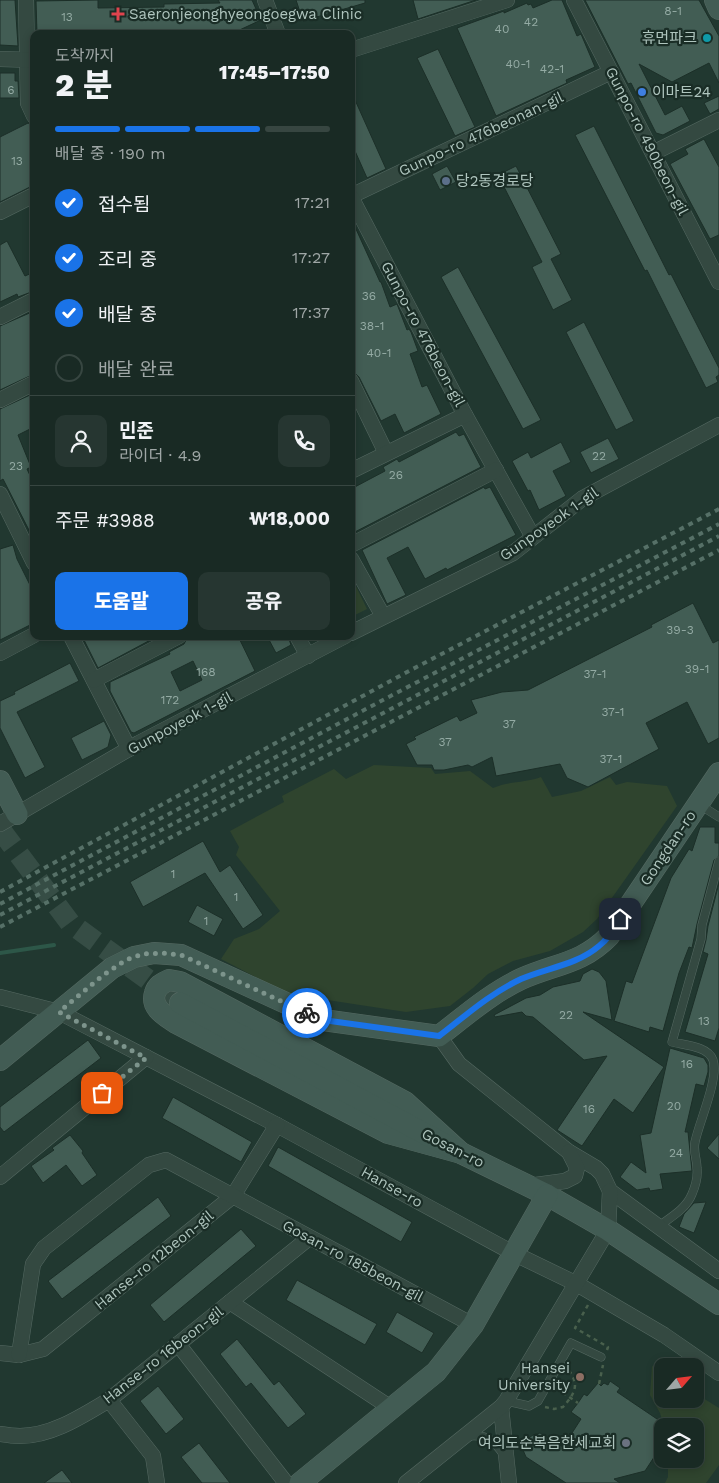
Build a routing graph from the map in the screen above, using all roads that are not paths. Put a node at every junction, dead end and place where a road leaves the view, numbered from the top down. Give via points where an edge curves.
1 (26, 0) edge
2 (265, 0) edge
3 (507, 0) edge
4 (574, 0) edge
5 (715, 0) edge
6 (719, 9) edge
7 (276, 30) edge
8 (355, 49) edge
9 (0, 59) edge
10 (30, 60) edge
11 (612, 72) junction
12 (30, 107) edge
13 (719, 120) edge
14 (653, 153) junction
15 (355, 194) edge
16 (30, 197) edge
17 (355, 204) edge
18 (0, 212) edge
19 (719, 282) edge
20 (30, 302) edge
21 (0, 317) edge
22 (30, 385) edge
23 (355, 389) edge
24 (0, 400) edge
25 (465, 415) junction
26 (719, 425) edge
27 (386, 452) junction
28 (355, 469) edge
29 (496, 470) junction
30 (0, 494) edge
31 (5, 517) edge
32 (533, 537) junction
33 (355, 543) edge
34 (30, 546) edge
35 (355, 566) edge
36 (383, 616) junction
37 (355, 631) edge
38 (30, 638) edge
39 (73, 640) edge
40 (172, 640) edge
41 (300, 640) edge
42 (338, 640) edge
43 (0, 653) edge
44 (308, 656) junction
45 (94, 680) junction
46 (130, 749) junction
47 (719, 773) edge
48 (0, 781) edge
49 (698, 804) junction
50 (719, 817) edge
51 (8, 819) edge
52 (719, 861) edge
53 (0, 996) edge
54 (180, 1003) tunnel mouth
55 (59, 1012) junction
56 (439, 1036) junction
57 (146, 1058) junction
58 (0, 1060) edge
59 (278, 1125) junction
60 (569, 1152) junction
61 (461, 1153) junction
62 (0, 1177) edge
63 (528, 1186) junction
64 (610, 1191) junction
65 (547, 1195) junction
66 (233, 1196) junction
67 (659, 1226) junction
68 (608, 1230) junction
69 (309, 1238) junction
70 (515, 1254) junction
71 (719, 1271) edge
72 (577, 1284) junction
73 (230, 1302) junction
74 (719, 1304) edge
75 (473, 1325) junction
76 (178, 1344) junction
77 (0, 1353) edge
78 (19, 1355) junction
79 (601, 1357) dead end
80 (719, 1372) edge
81 (110, 1400) junction
82 (504, 1404) junction
83 (391, 1408) junction
84 (0, 1434) edge
85 (464, 1437) junction
86 (506, 1458) junction
87 (157, 1483) edge
88 (286, 1483) edge
89 (300, 1483) edge
90 (406, 1483) edge
91 (509, 1483) edge

1 - 10 street
2 - 7 street
3 - 8 street
4 - 11 street, Gunpo-ro 490beon-gil
5 - 6 street
9 - 10 street
10 - 12 street
11 - 14 street, Gunpo-ro 490beon-gil
11 - 15 street, Gunpo-ro 476beonan-gil
13 - 14 street
14 - 19 street, Gunpo-ro 490beon-gil
16 - 18 street
17 - 25 street, Gunpo-ro 476beon-gil
20 - 21 street
22 - 24 street
23 - 27 street
25 - 27 street
25 - 29 street, Gunpo-ro 476beon-gil
26 - 32 street, Gunpoyeok 1-gil via 583,498
27 - 28 street
29 - 32 street, Gunpo-ro 476beon-gil
29 - 33 street
30 - 31 street
31 - 34 street
32 - 36 street, Gunpoyeok 1-gil via 513,553
35 - 36 street
36 - 37 street, Gunpoyeok 1-gil
38 - 43 street
39 - 45 street
40 - 45 street
41 - 44 street
42 - 44 street, Gunpoyeok 1-gil
44 - 46 street, Gunpoyeok 1-gil
45 - 46 street
46 - 51 street, Gunpoyeok 1-gil
47 - 49 street, Gongdan-ro
48 - 51 street
49 - 50 lane
49 - 56 street, Gongdan-ro via 609,936 598,947 558,967 521,979 483,1002
52 - 67 lane via 672,1042 704,1050 713,1058 715,1072 695,1142 694,1155 698,1167 692,1196 682,1209
53 - 55 street, Hanse-ro
54 - 61 street, Gosan-ro
55 - 56 street via 126,960 143,954 163,953 181,955 323,1020
55 - 57 street, Hanse-ro
55 - 58 street
56 - 60 street via 459,1064
57 - 59 street, Hanse-ro
57 - 62 street
59 - 66 street, Hanse-ro 12beon-gil
59 - 70 street, Hanse-ro
60 - 63 street via 577,1168 575,1176 565,1181
60 - 64 street via 596,1168
61 - 61 street via 404,1102 180,982 169,980 157,988 154,1004 176,1023 388,1133
61 - 63 street, Gosan-ro
63 - 65 street, Gosan-ro
64 - 67 street
64 - 68 street
65 - 68 street, Gosan-ro
65 - 70 street
66 - 69 street, Gosan-ro 185beon-gil
66 - 78 street, Hanse-ro 12beon-gil via 43,1349
66 - 78 street, Gosan-ro 185beon-gil via 166,1160 149,1165 44,1248 33,1264
67 - 71 street
68 - 72 street
68 - 74 street, Gosan-ro
69 - 73 street, Hanse-ro 16beon-gil
69 - 75 street, Gosan-ro 185beon-gil
70 - 72 street, Hanse-ro
70 - 75 street
72 - 80 street, Hanse-ro
72 - 82 street
73 - 76 street, Hanse-ro 16beon-gil
73 - 83 street
75 - 83 street via 436,1372
76 - 81 street, Hanse-ro 16beon-gil
76 - 88 street
77 - 78 street, Hanse-ro 12beon-gil
79 - 82 lane via 571,1343 536,1403 529,1406
81 - 84 street, Hanse-ro 16beon-gil via 74,1421 47,1431 20,1436
81 - 87 street via 153,1456
82 - 85 street
82 - 86 street
83 - 89 street
85 - 86 lane via 481,1435 494,1441
85 - 90 street
86 - 91 street

